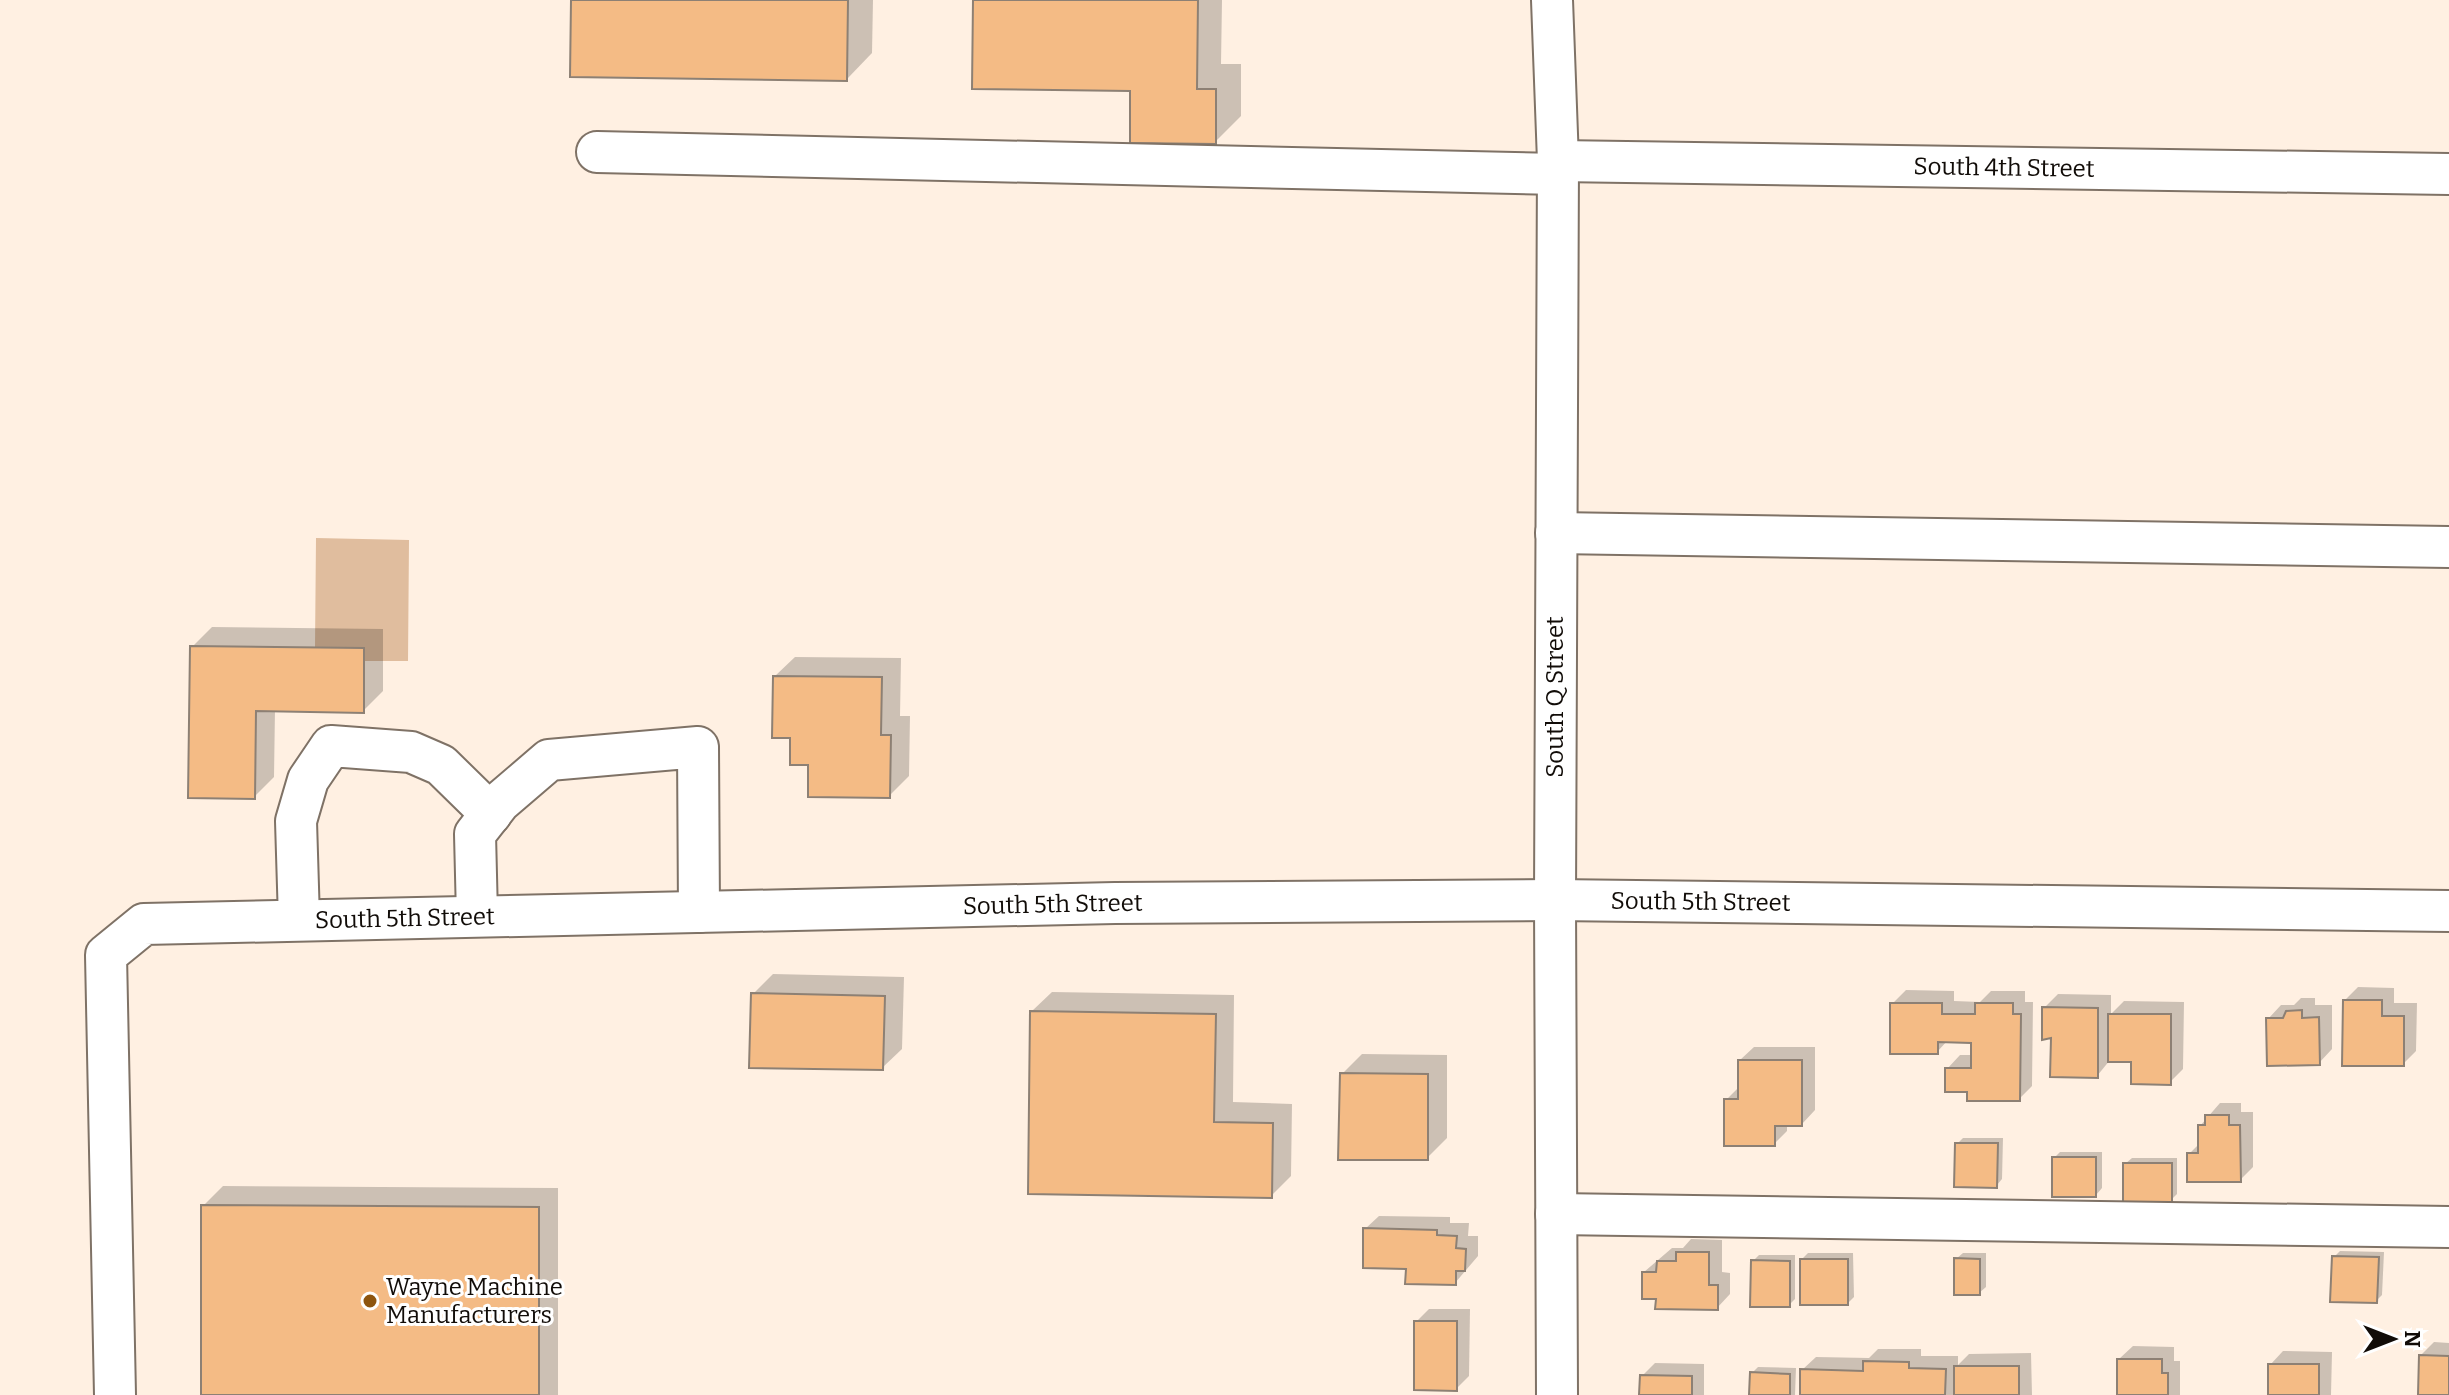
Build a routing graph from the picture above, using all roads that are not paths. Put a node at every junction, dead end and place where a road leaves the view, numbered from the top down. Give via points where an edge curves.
1 (1552, 0) edge
2 (597, 152) dead end
3 (1558, 168) junction
4 (2449, 174) edge
5 (1556, 533) junction
6 (2449, 547) edge
7 (491, 814) junction
8 (1555, 900) junction
9 (2449, 911) edge
10 (699, 912) junction
11 (477, 916) junction
12 (299, 920) junction
13 (1556, 1214) junction
14 (2449, 1227) edge
15 (115, 1395) edge
16 (1557, 1395) edge

1 - 3 street, South Q Street
2 - 3 street, South 4th Street
3 - 4 street, South 4th Street
3 - 5 street, South Q Street
5 - 6 street
5 - 8 street, South Q Street
7 - 10 street via 549,760 698,747
7 - 11 street via 475,834
7 - 12 street via 431,760 397,750 331,746 308,780 296,821
8 - 9 street, South 5th Street
8 - 10 street, South 5th Street
8 - 13 street, South Q Street
10 - 11 street, South 5th Street
11 - 12 street, South 5th Street
12 - 15 street, South 5th Street via 144,924 106,955
13 - 14 street
13 - 16 street, South Q Street

